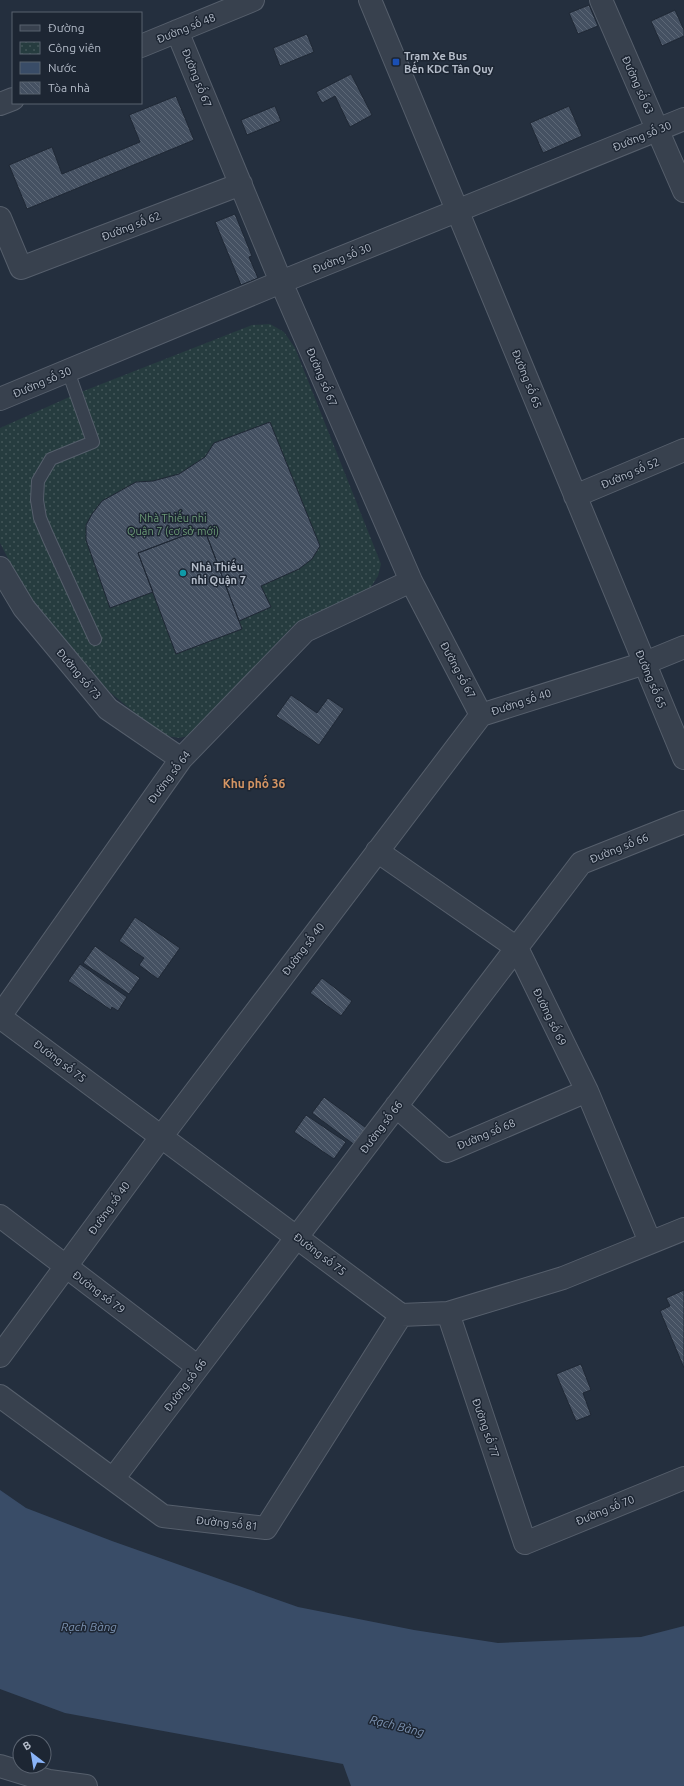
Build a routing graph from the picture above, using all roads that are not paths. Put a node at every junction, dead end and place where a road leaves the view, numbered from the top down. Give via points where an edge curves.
1 (253, 0) edge
2 (370, 0) edge
3 (601, 0) edge
4 (178, 31) junction
5 (142, 46) edge
6 (12, 98) edge
7 (0, 104) edge
8 (684, 119) edge
9 (657, 129) junction
10 (241, 184) junction
11 (684, 191) edge
12 (457, 211) junction
13 (0, 218) edge
14 (281, 282) junction
15 (68, 371) junction
16 (0, 399) edge
17 (684, 450) edge
18 (575, 496) junction
19 (0, 568) edge
20 (411, 581) junction
21 (95, 639) dead end
22 (684, 647) edge
23 (645, 663) junction
24 (482, 715) junction
25 (684, 758) edge
26 (181, 759) junction
27 (684, 822) edge
28 (377, 851) junction
29 (517, 948) junction
30 (0, 1017) edge
31 (587, 1091) junction
32 (396, 1106) junction
33 (161, 1137) junction
34 (0, 1216) edge
35 (684, 1229) edge
36 (297, 1237) junction
37 (650, 1242) junction
38 (66, 1266) junction
39 (448, 1313) junction
40 (401, 1315) junction
41 (0, 1356) edge
42 (198, 1368) junction
43 (0, 1396) edge
44 (684, 1478) edge
45 (113, 1479) junction
46 (525, 1543) joint
47 (0, 1766) edge
48 (86, 1786) edge

1 - 4 street, Đường số 48
2 - 12 street, Đường số 65
3 - 9 street, Đường số 63
4 - 5 street, Đường số 48
4 - 10 street, Đường số 67
6 - 7 street
8 - 9 street, Đường số 30
9 - 11 street, Đường số 63
9 - 12 street, Đường số 30
10 - 13 street, Đường số 62 via 21,268
10 - 14 street, Đường số 67
12 - 14 street, Đường số 30
12 - 18 street, Đường số 65
14 - 15 street, Đường số 30
14 - 20 street, Đường số 67
15 - 16 street, Đường số 30
15 - 21 lane via 93,442 51,459 38,481 36,500 40,518
17 - 18 street, Đường số 52
18 - 23 street, Đường số 65
19 - 26 street, Đường số 73 via 24,608 108,709
20 - 24 street, Đường số 67
20 - 26 street, Đường số 64 via 305,631
22 - 23 street, Đường số 40
23 - 24 street, Đường số 40
23 - 25 street, Đường số 65
24 - 28 street, Đường số 40
26 - 30 street, Đường số 64
27 - 29 street, Đường số 66 via 581,863
28 - 29 street, Đường số 69
28 - 33 street, Đường số 40
29 - 31 street, Đường số 69
29 - 32 street, Đường số 66
30 - 33 street, Đường số 75
31 - 32 street, Đường số 68 via 447,1151
31 - 37 street, Đường số 69
32 - 36 street, Đường số 66
33 - 36 street, Đường số 75
33 - 38 street, Đường số 40
34 - 38 street, Đường số 79
35 - 37 street
36 - 40 street, Đường số 75
36 - 42 street, Đường số 66
37 - 39 street via 563,1278
38 - 41 street, Đường số 40
38 - 42 street, Đường số 79
39 - 40 street
39 - 46 street, Đường số 77
40 - 45 street, Đường số 81 via 266,1528 163,1516
42 - 45 street, Đường số 66
43 - 45 street, Đường số 81
44 - 46 street, Đường số 70
47 - 48 street via 49,1781

